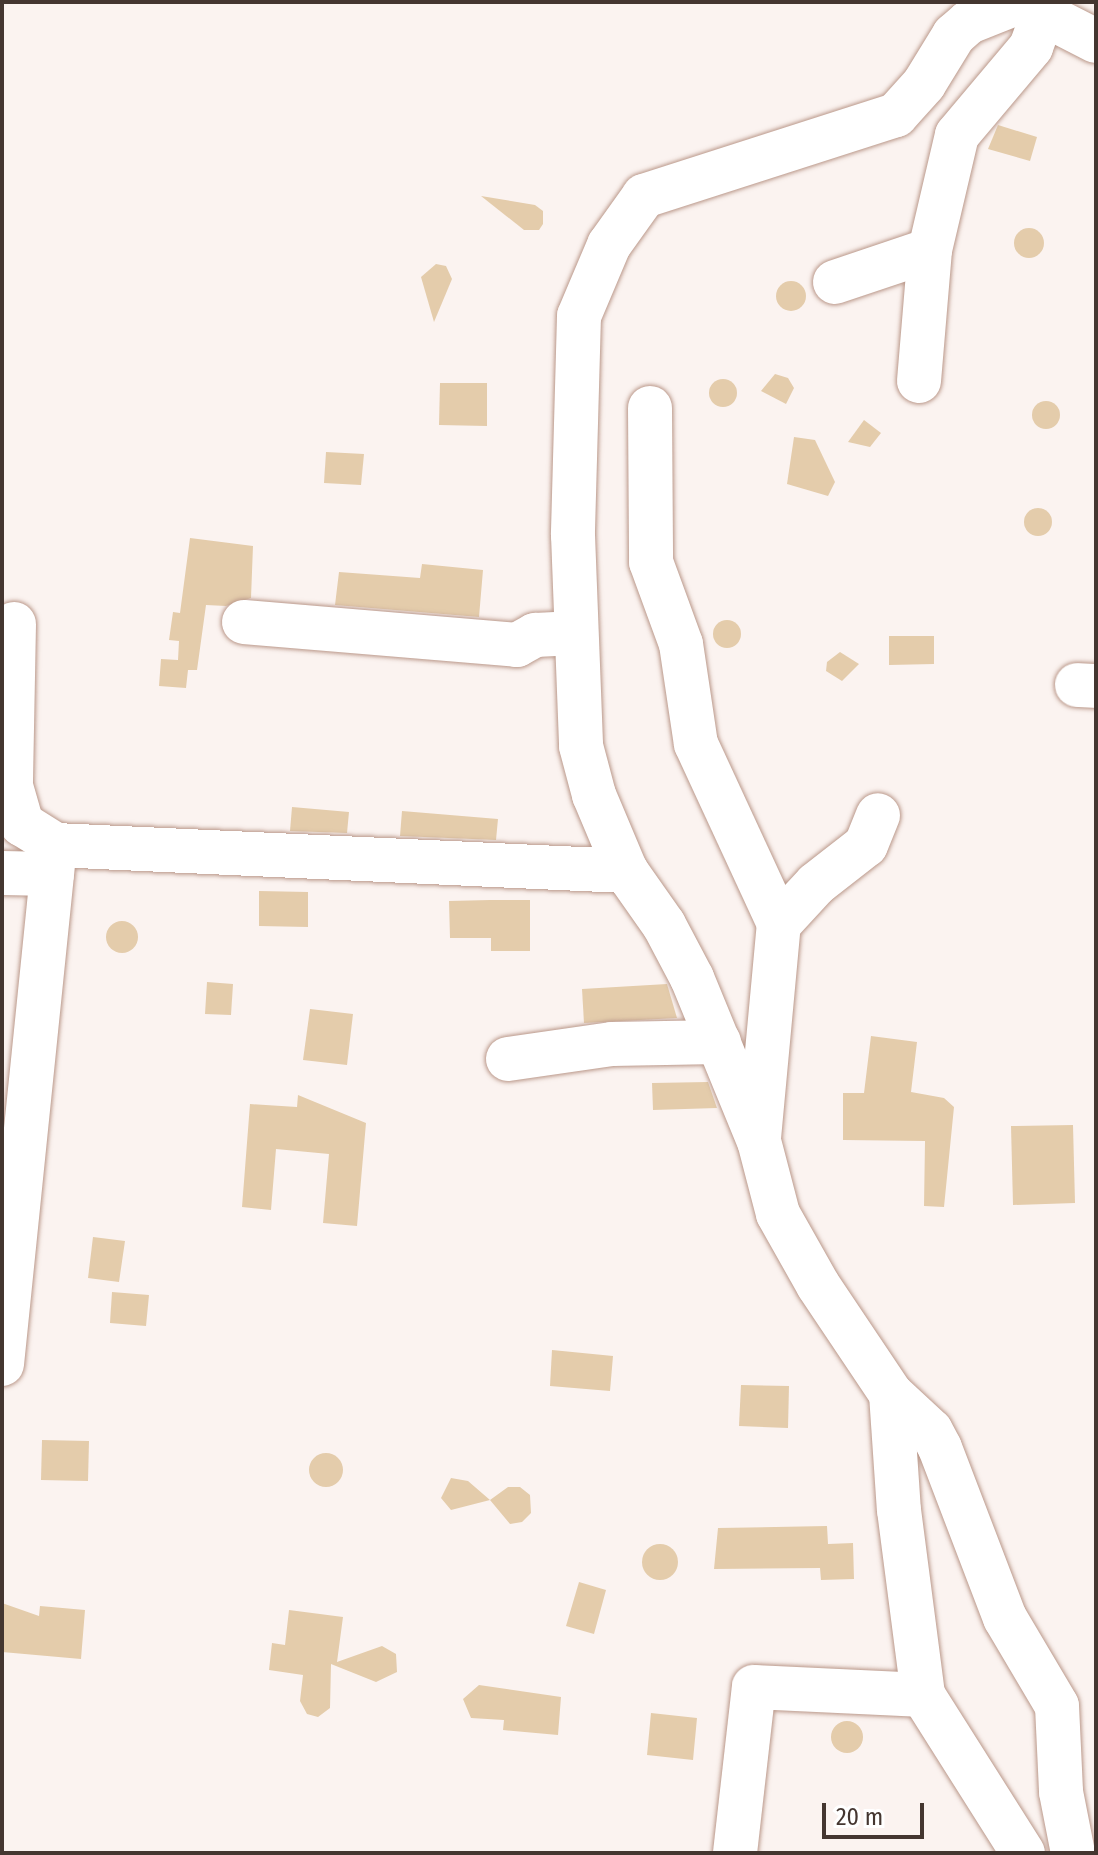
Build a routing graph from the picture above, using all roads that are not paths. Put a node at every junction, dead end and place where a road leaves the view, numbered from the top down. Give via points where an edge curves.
1 (1034, 6) edge
2 (1096, 41) edge
3 (930, 250) junction
4 (835, 282) dead end
5 (919, 381) dead end
6 (650, 408) dead end
7 (244, 622) dead end
8 (14, 624) dead end
9 (576, 633) junction
10 (878, 815) dead end
11 (54, 859) junction
12 (626, 871) junction
13 (2, 873) edge
14 (779, 924) junction
15 (719, 1042) junction
16 (508, 1059) dead end
17 (759, 1141) junction
18 (2, 1364) edge
19 (891, 1394) junction
20 (923, 1695) junction
21 (735, 1853) edge
22 (1023, 1853) edge
23 (1073, 1853) edge

1 - 2 street
1 - 3 street via 1014,72 957,135
1 - 9 street via 961,29 896,115 644,196 635,208 609,245 579,316
3 - 4 street
3 - 5 street
6 - 14 street via 651,562 681,644 696,744
7 - 9 street via 517,645 535,635
8 - 11 street via 11,786 22,824
9 - 12 street via 581,746
10 - 14 street via 866,845 816,884
11 - 12 street
11 - 13 street
11 - 18 street
12 - 15 street via 664,925
14 - 17 street
15 - 16 street via 612,1044
15 - 17 street
17 - 19 street via 778,1214
19 - 20 street via 899,1510
19 - 23 street via 935,1439 1017,1646 1057,1706 1061,1792
20 - 21 street via 754,1687
20 - 22 street

